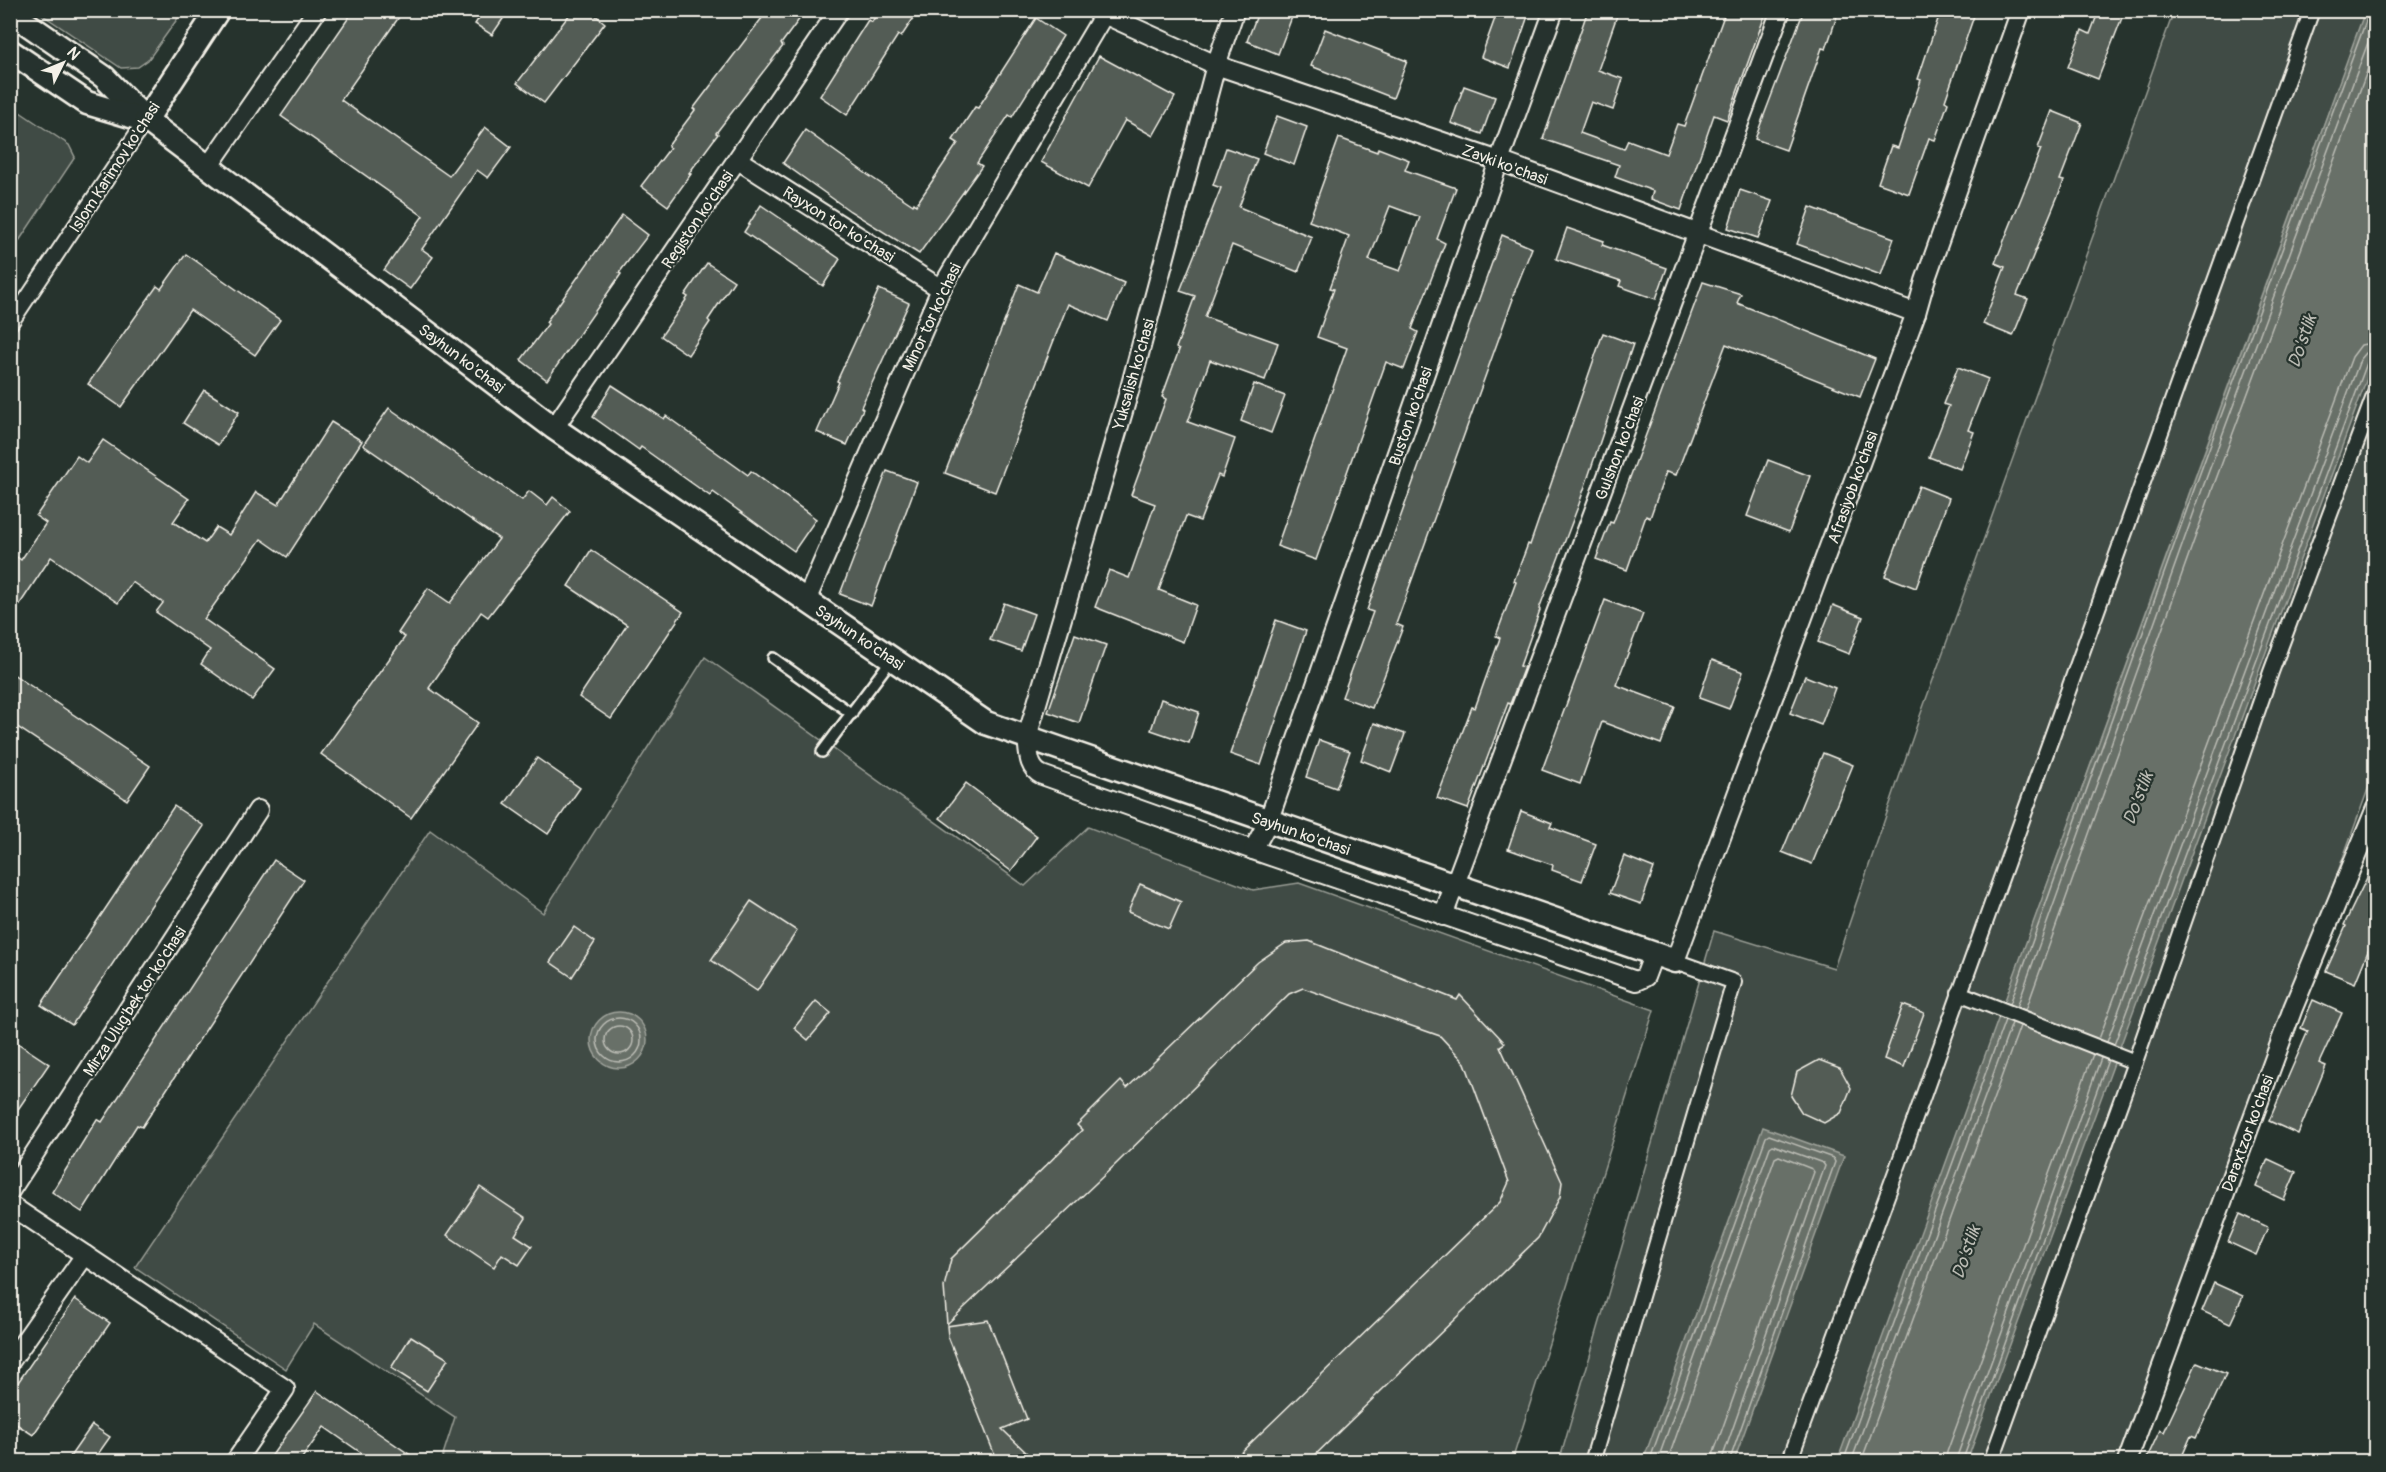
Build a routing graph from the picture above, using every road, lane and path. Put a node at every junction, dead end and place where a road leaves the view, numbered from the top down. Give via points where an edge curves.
1 (218, 10) edge
2 (317, 10) edge
3 (839, 10) edge
4 (1235, 10) edge
5 (1554, 10) edge
6 (1781, 10) edge
7 (2021, 10) edge
8 (2312, 10) edge
9 (10, 12) edge
10 (1099, 13) edge
11 (10, 51) edge
12 (1216, 64) junction
13 (146, 120) junction
14 (738, 160) junction
15 (1499, 161) junction
16 (208, 167) junction
17 (1699, 235) junction
18 (941, 289) junction
19 (1916, 314) junction
20 (10, 324) edge
21 (2376, 391) edge
22 (554, 428) junction
23 (806, 601) junction
24 (773, 658) dead end
25 (892, 659) junction
26 (852, 714) junction
27 (1027, 736) junction
28 (822, 752) dead end
29 (2376, 808) edge
30 (258, 810) dead end
31 (1268, 822) junction
32 (1253, 850) junction
33 (1455, 885) junction
34 (1443, 916) junction
35 (1653, 953) junction
36 (1675, 961) junction
37 (1959, 993) junction
38 (2135, 1062) junction
39 (10, 1191) edge
40 (10, 1205) edge
41 (85, 1255) junction
42 (10, 1362) edge
43 (235, 1461) edge
44 (1592, 1461) edge
45 (1790, 1461) edge
46 (1991, 1461) edge
47 (2127, 1461) edge

1 - 13 street, Islom Karimov ko'chasi
2 - 16 street
3 - 14 street, Registon ko'chasi
4 - 12 street, Yuksalish ko'chasi
5 - 15 street, Buston ko'chasi
6 - 17 street, Gulshon ko'chasi
7 - 19 street, Afrasiyob ko'chasi
8 - 37 street
9 - 13 street, Sayhun ko'chasi via 104,76
10 - 12 street, Zavki ko'chasi
10 - 18 street, Minor tor ko'chasi
11 - 13 street, Sayhun ko'chasi via 87,103
12 - 15 street, Zavki ko'chasi
12 - 27 street, Yuksalish ko'chasi via 1130,388
13 - 16 street, Sayhun ko'chasi
13 - 20 street, Islom Karimov ko'chasi
14 - 18 street, Rayxon tor ko'chasi
14 - 22 street, Registon ko'chasi
15 - 17 street, Zavki ko'chasi
15 - 31 street, Buston ko'chasi
16 - 22 street, Sayhun ko'chasi
17 - 19 street, Zavki ko'chasi
17 - 33 street, Gulshon ko'chasi
18 - 23 street, Minor tor ko'chasi
19 - 36 street, Afrasiyob ko'chasi
21 - 38 street via 2271,672
22 - 23 street, Sayhun ko'chasi
23 - 25 street, Sayhun ko'chasi
24 - 26 lane
25 - 26 lane
25 - 27 street, Sayhun ko'chasi via 986,723
26 - 28 lane
27 - 31 street, Sayhun ko'chasi
27 - 32 street via 1031,766 1042,776
29 - 47 street, Daraxtzor ko'chasi via 2293,1008
30 - 39 street, Mirza Ulug'bek tor ko'chasi
31 - 32 street, Buston ko'chasi
31 - 33 street, Sayhun ko'chasi
32 - 34 street
33 - 34 street, Gulshon ko'chasi
33 - 35 street, Sayhun ko'chasi
34 - 35 street via 1636,981 1645,977
35 - 36 street, Sayhun ko'chasi
36 - 44 street via 1734,982
37 - 38 street
37 - 45 street
38 - 46 street
40 - 41 street
41 - 42 street
41 - 43 street via 285,1389

